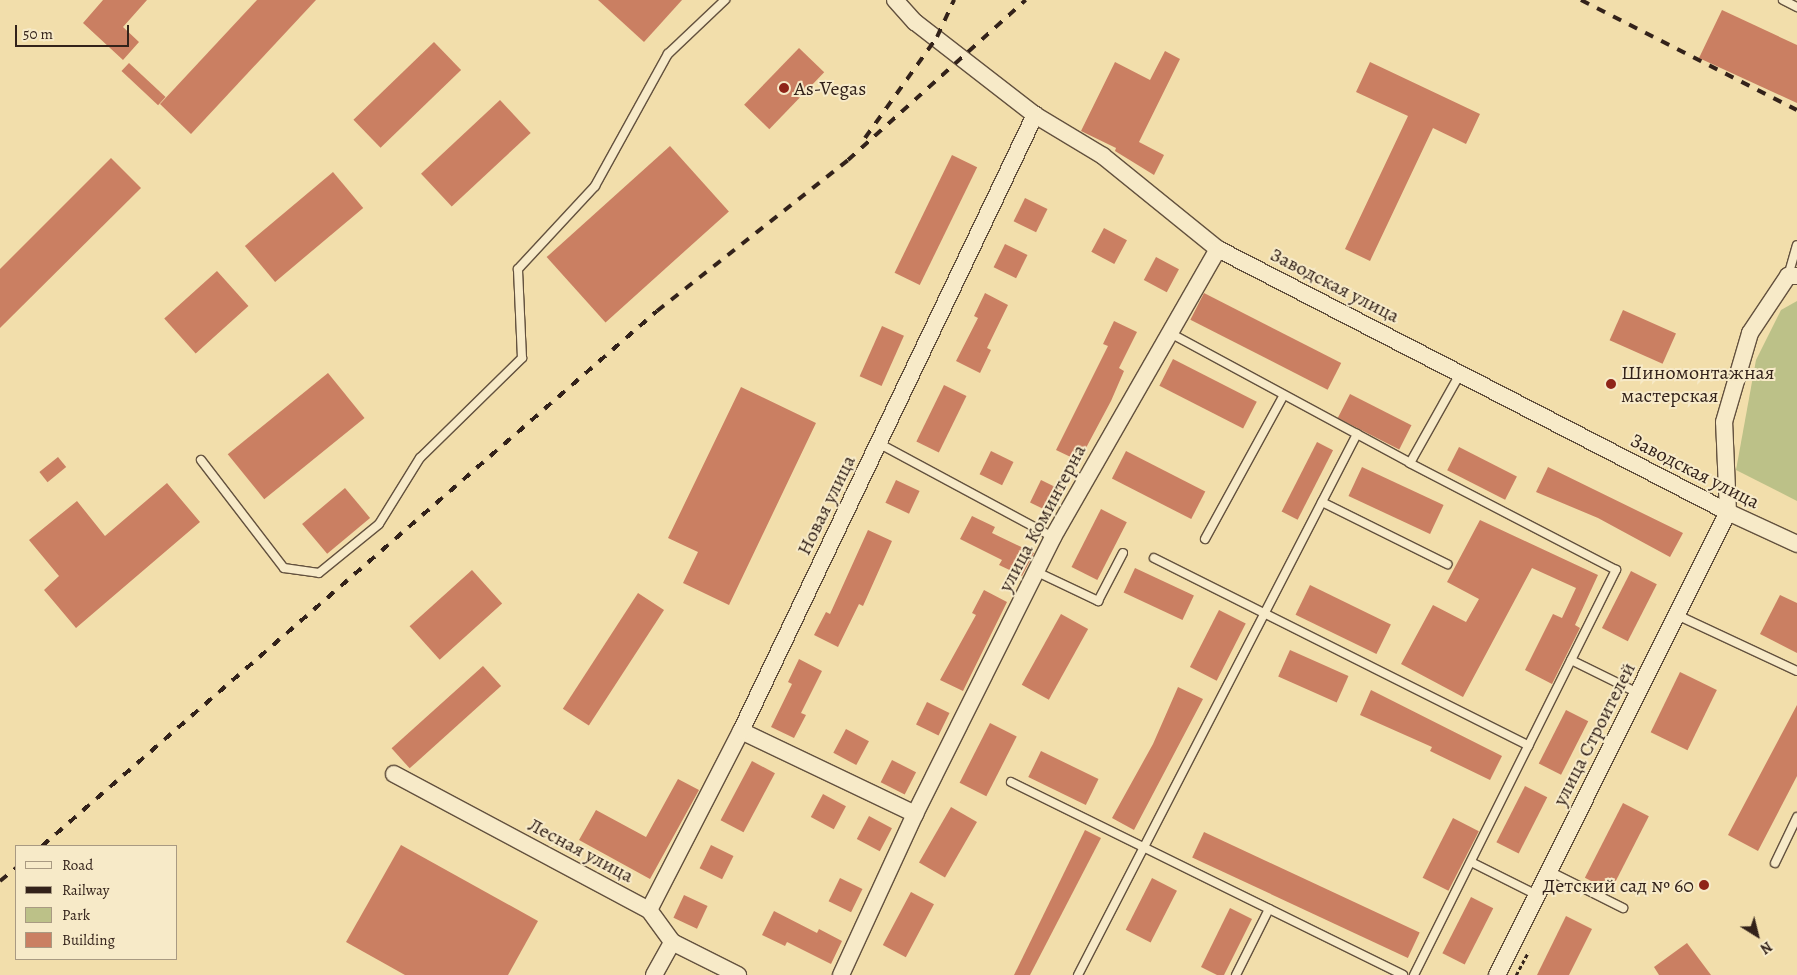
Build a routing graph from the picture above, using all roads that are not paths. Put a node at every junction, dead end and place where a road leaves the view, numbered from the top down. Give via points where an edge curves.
1 (725, 0) edge
2 (895, 0) edge
3 (1783, 0) edge
4 (1797, 7) edge
5 (1035, 115) junction
6 (1797, 244) edge
7 (1218, 249) junction
8 (1792, 276) edge
9 (1170, 333) junction
10 (1460, 374) junction
11 (1284, 395) junction
12 (1357, 434) junction
13 (880, 444) junction
14 (201, 460) dead end
15 (1410, 463) junction
16 (1322, 502) junction
17 (1728, 512) junction
18 (1053, 537) junction
19 (1205, 539) dead end
20 (1797, 544) edge
21 (1122, 553) dead end
22 (1154, 558) dead end
23 (1447, 564) dead end
24 (1037, 572) junction
25 (1265, 614) junction
26 (1677, 615) junction
27 (1571, 660) junction
28 (1797, 671) edge
29 (1638, 693) junction
30 (742, 731) junction
31 (1529, 746) junction
32 (394, 774) dead end
33 (1011, 782) dead end
34 (915, 814) junction
35 (1797, 817) edge
36 (1146, 848) junction
37 (1471, 862) junction
38 (1775, 863) dead end
39 (1549, 871) junction
40 (1537, 895) junction
41 (1623, 908) dead end
42 (1269, 909) junction
43 (649, 910) junction
44 (672, 942) junction
45 (654, 975) edge
46 (738, 975) edge
47 (841, 975) edge
48 (1078, 975) edge
49 (1236, 975) edge
50 (1402, 975) edge
51 (1414, 975) edge
52 (1497, 975) edge

1 - 14 lane via 668,54 595,186 518,269 522,358 420,458 380,524 319,573 284,568
2 - 5 street, Заводская улица via 915,22
3 - 4 lane
5 - 7 street, Заводская улица via 1103,156
5 - 13 street, Новая улица
6 - 8 lane
7 - 9 street, улица Коминтерна
7 - 10 street, Заводская улица
8 - 17 street via 1750,333 1724,422
9 - 11 lane
9 - 18 street, улица Коминтерна
10 - 15 lane
10 - 17 street, Заводская улица
11 - 12 lane
11 - 19 lane
12 - 15 lane
12 - 16 lane
13 - 18 lane
13 - 30 street, Новая улица
15 - 27 lane via 1616,570
16 - 23 lane
16 - 25 lane
17 - 20 street, Заводская улица
17 - 26 street, улица Строителей
18 - 24 street, улица Коминтерна
21 - 24 lane via 1098,601
22 - 25 lane
24 - 34 street, улица Коминтерна
25 - 31 lane
25 - 36 lane
26 - 28 lane
26 - 29 street, улица Строителей
27 - 29 lane
27 - 31 lane
29 - 39 street, улица Строителей
30 - 34 street
30 - 43 street, Новая улица
31 - 37 lane
32 - 43 street, Лесная улица
33 - 36 lane
34 - 47 street, улица Коминтерна
35 - 38 lane
36 - 42 lane
36 - 48 lane
37 - 40 lane
37 - 51 lane
39 - 40 street, улица Строителей
39 - 41 lane
40 - 52 street, улица Строителей
42 - 49 lane
42 - 50 lane
43 - 44 street, Лесная улица
44 - 45 street
44 - 46 street, Лесная улица

